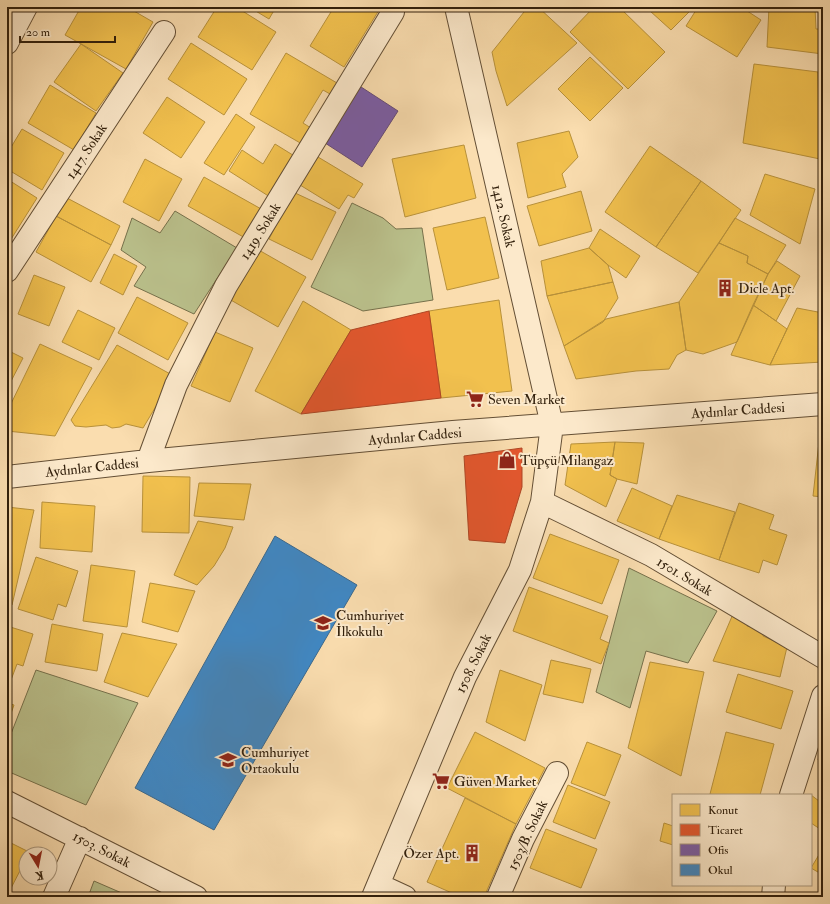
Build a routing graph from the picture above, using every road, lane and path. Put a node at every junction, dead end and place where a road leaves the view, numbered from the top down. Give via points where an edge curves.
1 (26, 7) edge
2 (456, 7) edge
3 (394, 9) edge
4 (164, 32) dead end
5 (7, 43) edge
6 (7, 271) edge
7 (823, 404) edge
8 (552, 425) junction
9 (148, 461) junction
10 (7, 477) edge
11 (542, 502) junction
12 (823, 657) edge
13 (823, 696) edge
14 (557, 773) dead end
15 (791, 794) edge
16 (7, 802) edge
17 (80, 838) junction
18 (774, 886) edge
19 (376, 891) edge
20 (54, 897) edge
21 (196, 897) edge
22 (405, 897) edge
23 (498, 897) edge
24 (772, 897) edge

1 - 5 street
2 - 8 street, 1412. Sokak
3 - 9 street, 1419. Sokak via 226,286 176,386
4 - 6 street, 1417. Sokak
7 - 8 street, Aydınlar Caddesi
8 - 9 street, Aydınlar Caddesi
8 - 11 street, 1508. Sokak
9 - 10 street, Aydınlar Caddesi
11 - 12 street, 1501. Sokak via 651,556
11 - 19 street, 1508. Sokak via 520,570 465,676
13 - 15 street
14 - 23 street, 1503/B. Sokak via 523,839
16 - 17 street, 1503. Sokak
17 - 20 street
17 - 21 street, 1503. Sokak
18 - 24 street
19 - 22 street

